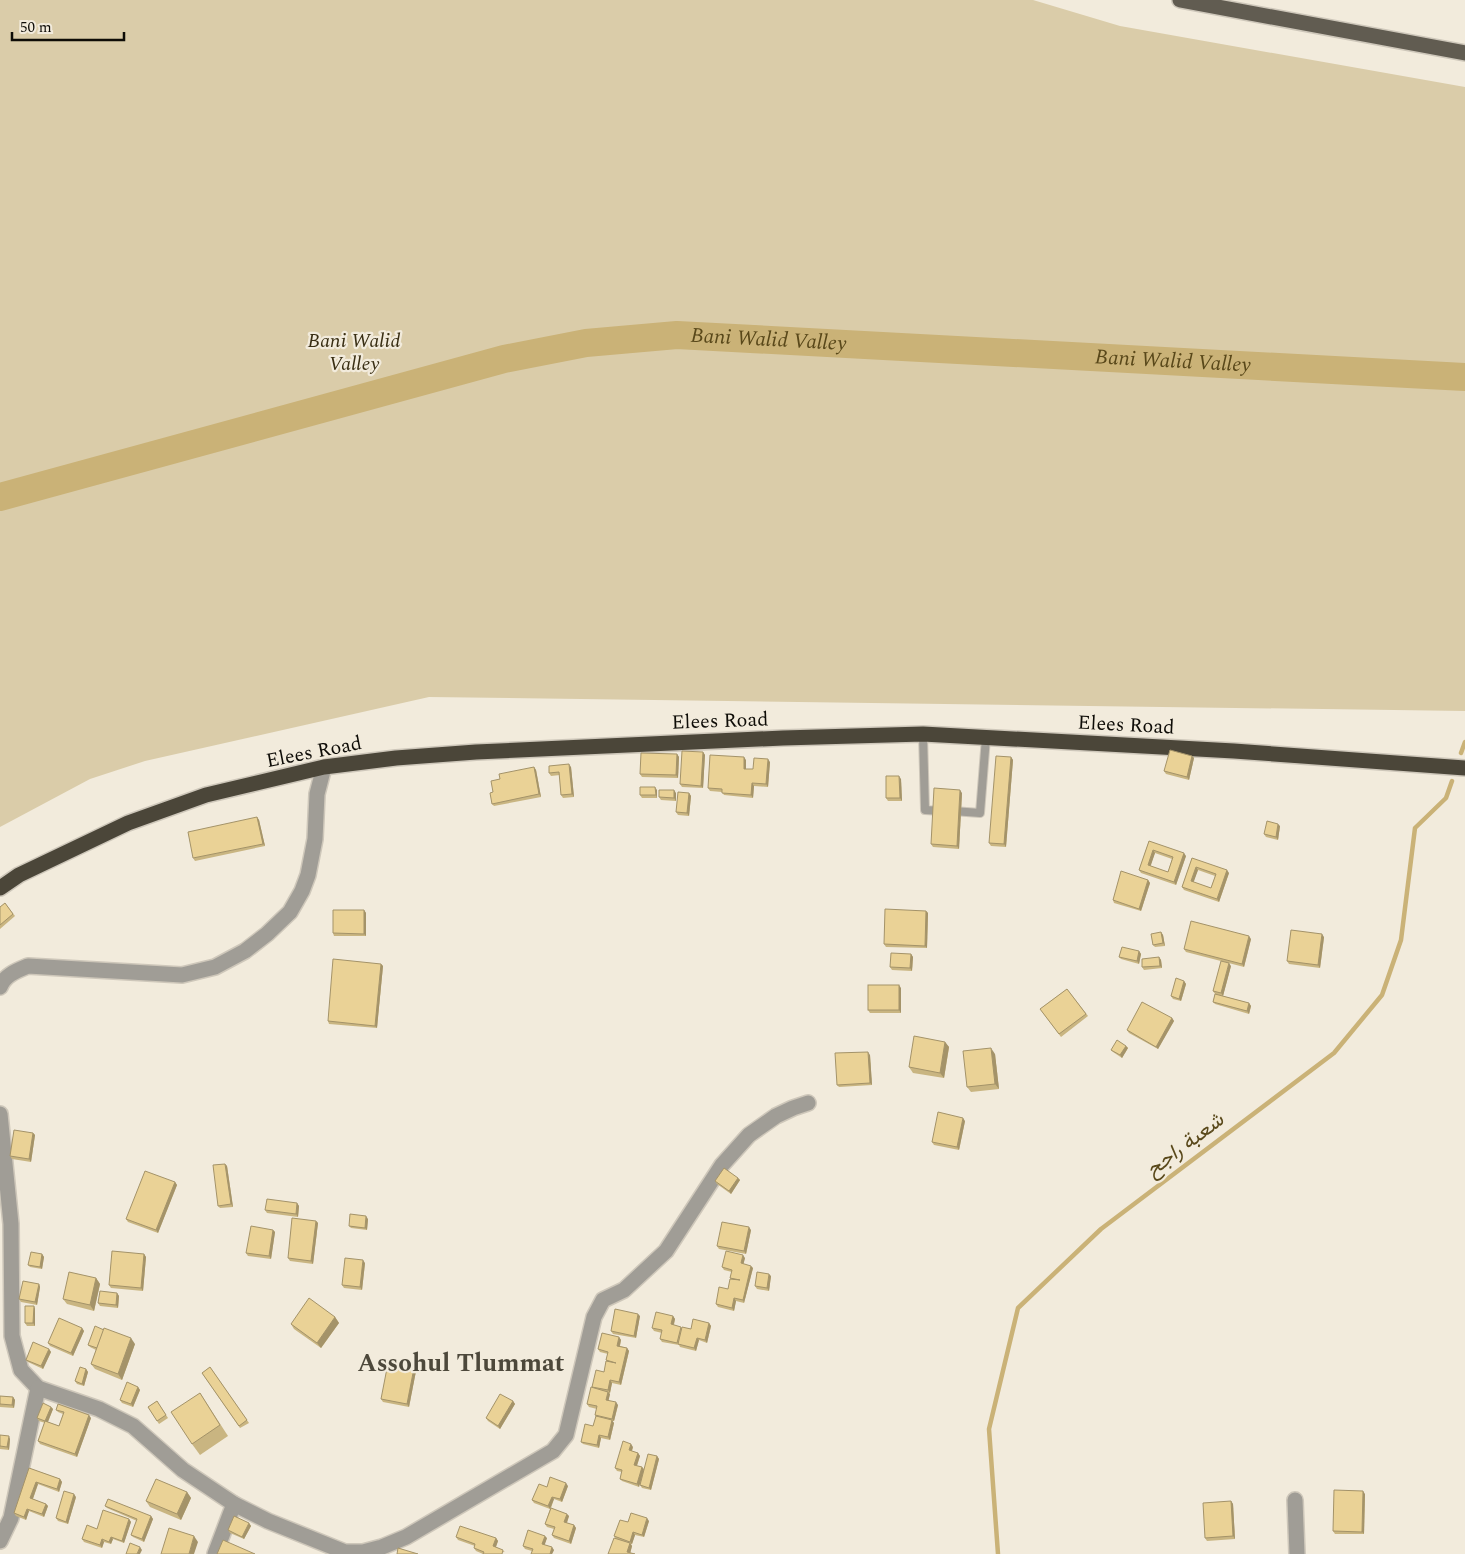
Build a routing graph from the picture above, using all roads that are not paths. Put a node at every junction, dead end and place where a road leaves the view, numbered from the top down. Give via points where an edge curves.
1 (1180, 0) edge
2 (1465, 53) edge
3 (923, 734) junction
4 (986, 738) junction
5 (324, 767) junction
6 (1465, 768) edge
7 (0, 888) edge
8 (0, 987) edge
9 (808, 1103) dead end
10 (0, 1114) edge
11 (38, 1388) junction
12 (1294, 1500) dead end
13 (234, 1504) junction
14 (0, 1541) edge
15 (215, 1554) edge
16 (1297, 1554) edge

1 - 2 main road
3 - 4 highway, Elees Road
3 - 4 lane via 925,810 980,813
3 - 5 highway, Elees Road via 476,752
4 - 6 highway, Elees Road via 1234,751
5 - 7 highway, Elees Road via 206,795 128,823 20,875
5 - 8 street via 317,794 315,839 302,891 290,912 245,951 215,967 182,975 28,966 12,972
9 - 13 street via 776,1116 749,1135 722,1165 666,1251 624,1290 603,1300 594,1317 566,1436 553,1451 406,1537 363,1552 345,1552
10 - 11 street via 11,1224 12,1336 20,1370
11 - 13 street via 99,1409 133,1426 183,1470
11 - 14 street via 10,1518
12 - 16 street
13 - 15 street

